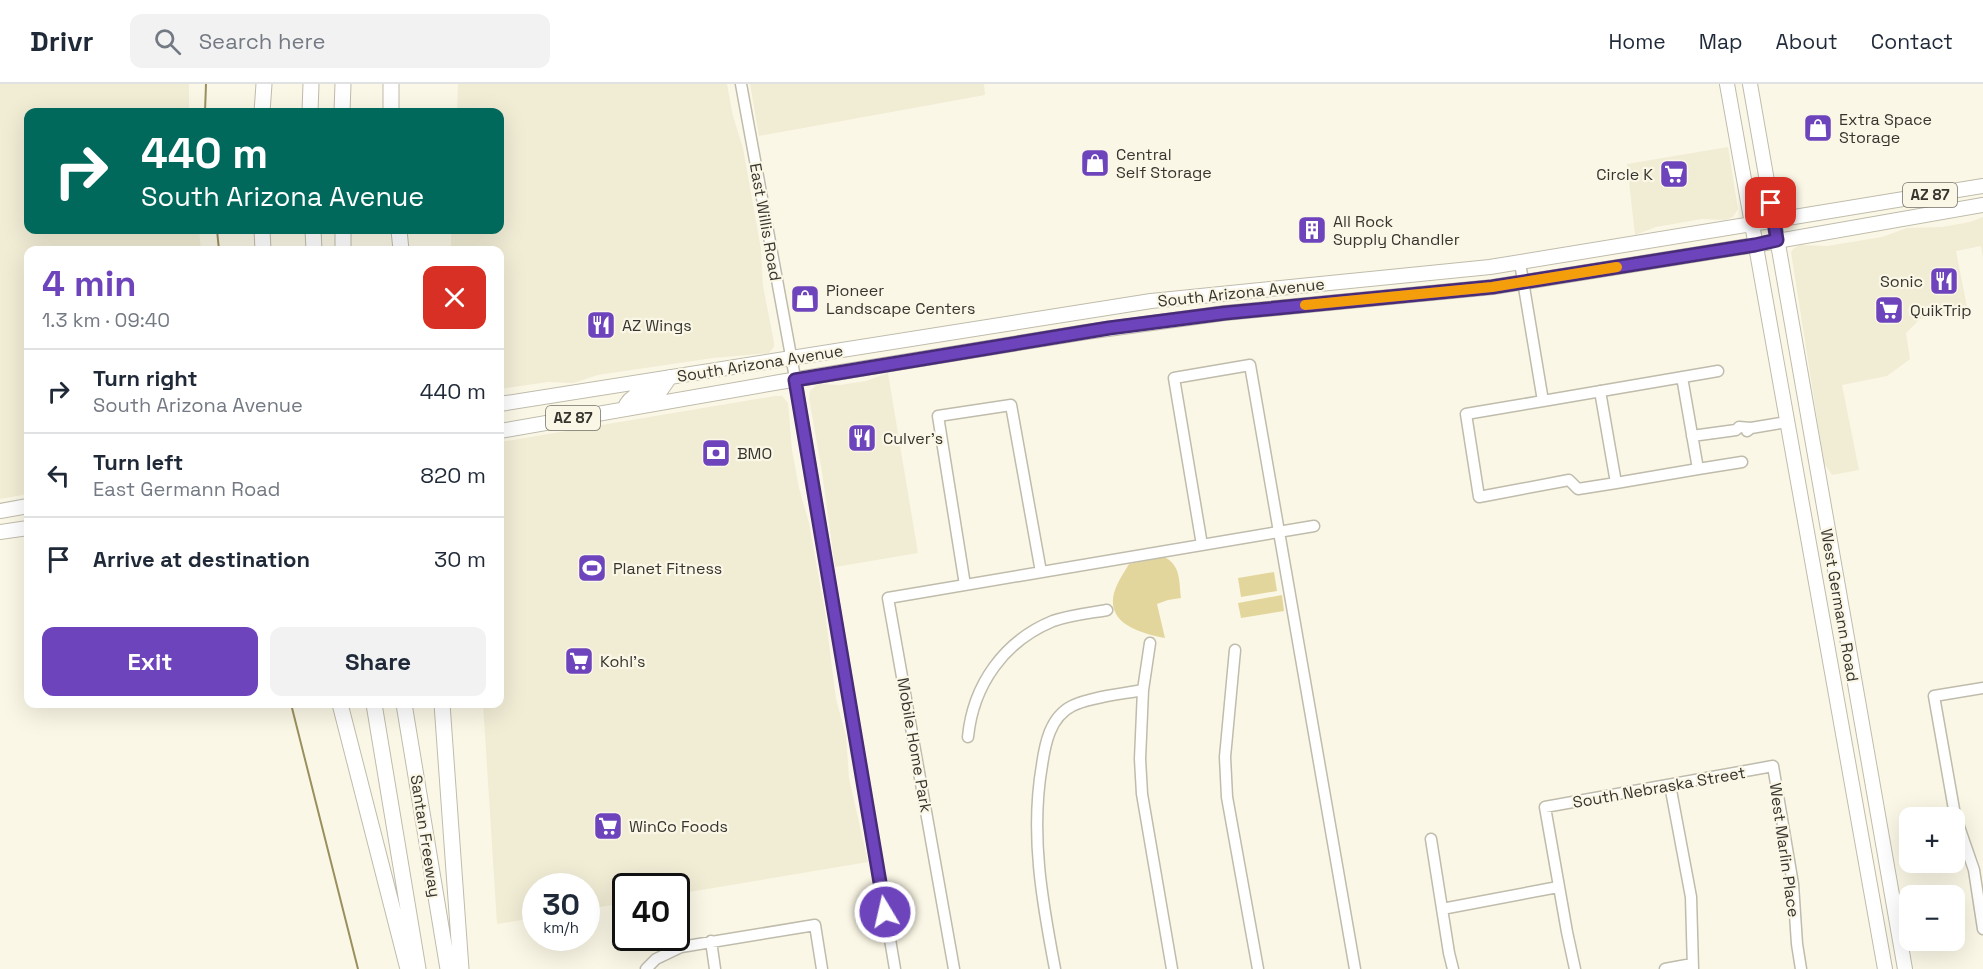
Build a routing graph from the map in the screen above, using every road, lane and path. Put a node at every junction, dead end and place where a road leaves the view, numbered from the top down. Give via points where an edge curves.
1 (264, 84) edge
2 (311, 84) edge
3 (343, 84) edge
4 (391, 84) edge
5 (741, 84) edge
6 (1727, 84) edge
7 (1750, 84) edge
8 (262, 108) edge
9 (310, 108) edge
10 (342, 108) edge
11 (391, 108) edge
12 (1983, 186) edge
13 (1983, 205) edge
14 (1774, 221) junction
15 (1752, 225) junction
16 (1777, 240) junction
17 (1755, 245) junction
18 (1520, 263) junction
19 (1523, 282) junction
20 (792, 359) junction
21 (1718, 371) dead end
22 (670, 377) junction
23 (1682, 377) junction
24 (795, 380) junction
25 (1600, 391) junction
26 (1543, 401) junction
27 (504, 404) edge
28 (624, 409) junction
29 (1787, 422) junction
30 (504, 430) edge
31 (1692, 436) junction
32 (1742, 462) dead end
33 (1698, 469) junction
34 (1817, 469) junction
35 (1796, 473) junction
36 (1616, 483) junction
37 (24, 507) edge
38 (0, 511) edge
39 (1314, 526) dead end
40 (24, 529) edge
41 (0, 532) edge
42 (1280, 532) junction
43 (1202, 545) junction
44 (1041, 572) junction
45 (965, 585) junction
46 (1107, 610) dead end
47 (1150, 643) dead end
48 (1234, 650) dead end
49 (1983, 688) edge
50 (1143, 690) junction
51 (341, 708) edge
52 (375, 708) edge
53 (405, 708) edge
54 (442, 708) edge
55 (968, 737) dead end
56 (1773, 766) joint
57 (1670, 786) junction
58 (1431, 839) dead end
59 (1558, 887) junction
60 (1442, 909) junction
61 (1983, 929) edge
62 (711, 942) junction
63 (1693, 967) edge
64 (408, 969) edge
65 (418, 969) edge
66 (448, 969) edge
67 (461, 969) edge
68 (646, 969) edge
69 (715, 969) edge
70 (822, 969) edge
71 (895, 969) edge
72 (954, 969) edge
73 (1055, 969) edge
74 (1172, 969) edge
75 (1258, 969) edge
76 (1355, 969) edge
77 (1453, 969) edge
78 (1575, 969) edge
79 (1665, 969) edge
80 (1801, 969) edge
81 (1885, 969) edge
82 (1905, 969) edge

1 - 8 highway
2 - 9 highway
3 - 10 highway
4 - 11 highway
5 - 20 street, East Willis Road
6 - 15 main road, West Germann Road
7 - 14 main road, West Germann Road
12 - 14 main road, South Arizona Avenue / AZ 87
13 - 16 main road, South Arizona Avenue / AZ 87
14 - 15 main road, South Arizona Avenue / AZ 87
14 - 16 main road, West Germann Road
15 - 17 main road, West Germann Road
15 - 18 main road, South Arizona Avenue / AZ 87
16 - 17 main road, South Arizona Avenue / AZ 87
16 - 34 main road, West Germann Road
17 - 19 main road, South Arizona Avenue / AZ 87
17 - 29 main road, West Germann Road
18 - 19 street
18 - 20 main road, South Arizona Avenue / AZ 87 via 1151,302
19 - 24 main road, South Arizona Avenue / AZ 87 via 1225,313
19 - 26 street
20 - 22 main road, South Arizona Avenue / AZ 87
20 - 24 street, East Willis Road
21 - 23 street
22 - 27 main road, South Arizona Avenue / AZ 87
22 - 28 main road via 661,390 633,395
23 - 25 street
23 - 31 street
24 - 28 main road, South Arizona Avenue / AZ 87
24 - 71 street, East Willis Road
25 - 26 street
25 - 36 street
26 - 36 street via 1466,414 1479,497 1569,480 1578,489
28 - 30 main road, South Arizona Avenue / AZ 87
29 - 31 street
29 - 35 main road, West Germann Road
31 - 33 street
32 - 33 street
33 - 36 street
34 - 35 main road
34 - 82 main road, West Germann Road
35 - 81 main road, West Germann Road
37 - 38 main road
39 - 42 street, Mobile Home Park
40 - 41 main road
42 - 43 street, Mobile Home Park
42 - 43 street via 1250,365 1174,378
42 - 76 street
43 - 44 street, Mobile Home Park
44 - 45 street, Mobile Home Park
44 - 45 street via 1011,405 938,416
45 - 72 street, Mobile Home Park via 888,598
46 - 55 street via 1054,621 1005,652 990,671 979,695
47 - 50 street
48 - 75 street via 1225,757 1227,797
49 - 61 street via 1934,696 1955,815 1974,870
50 - 73 street via 1071,706 1051,727 1037,793 1036,823 1041,894
50 - 74 street via 1142,794
51 - 64 highway
52 - 65 highway, Santan Freeway
53 - 66 highway, Santan Freeway
54 - 67 highway
56 - 57 street, South Nebraska Street
56 - 80 street, West Marlin Place via 1793,884
57 - 59 street, South Nebraska Street via 1545,807
57 - 63 street via 1691,897
58 - 60 street
59 - 60 street
59 - 78 street
60 - 77 street
62 - 68 street via 681,947 656,959
62 - 69 street
62 - 70 street via 815,925
63 - 79 street

